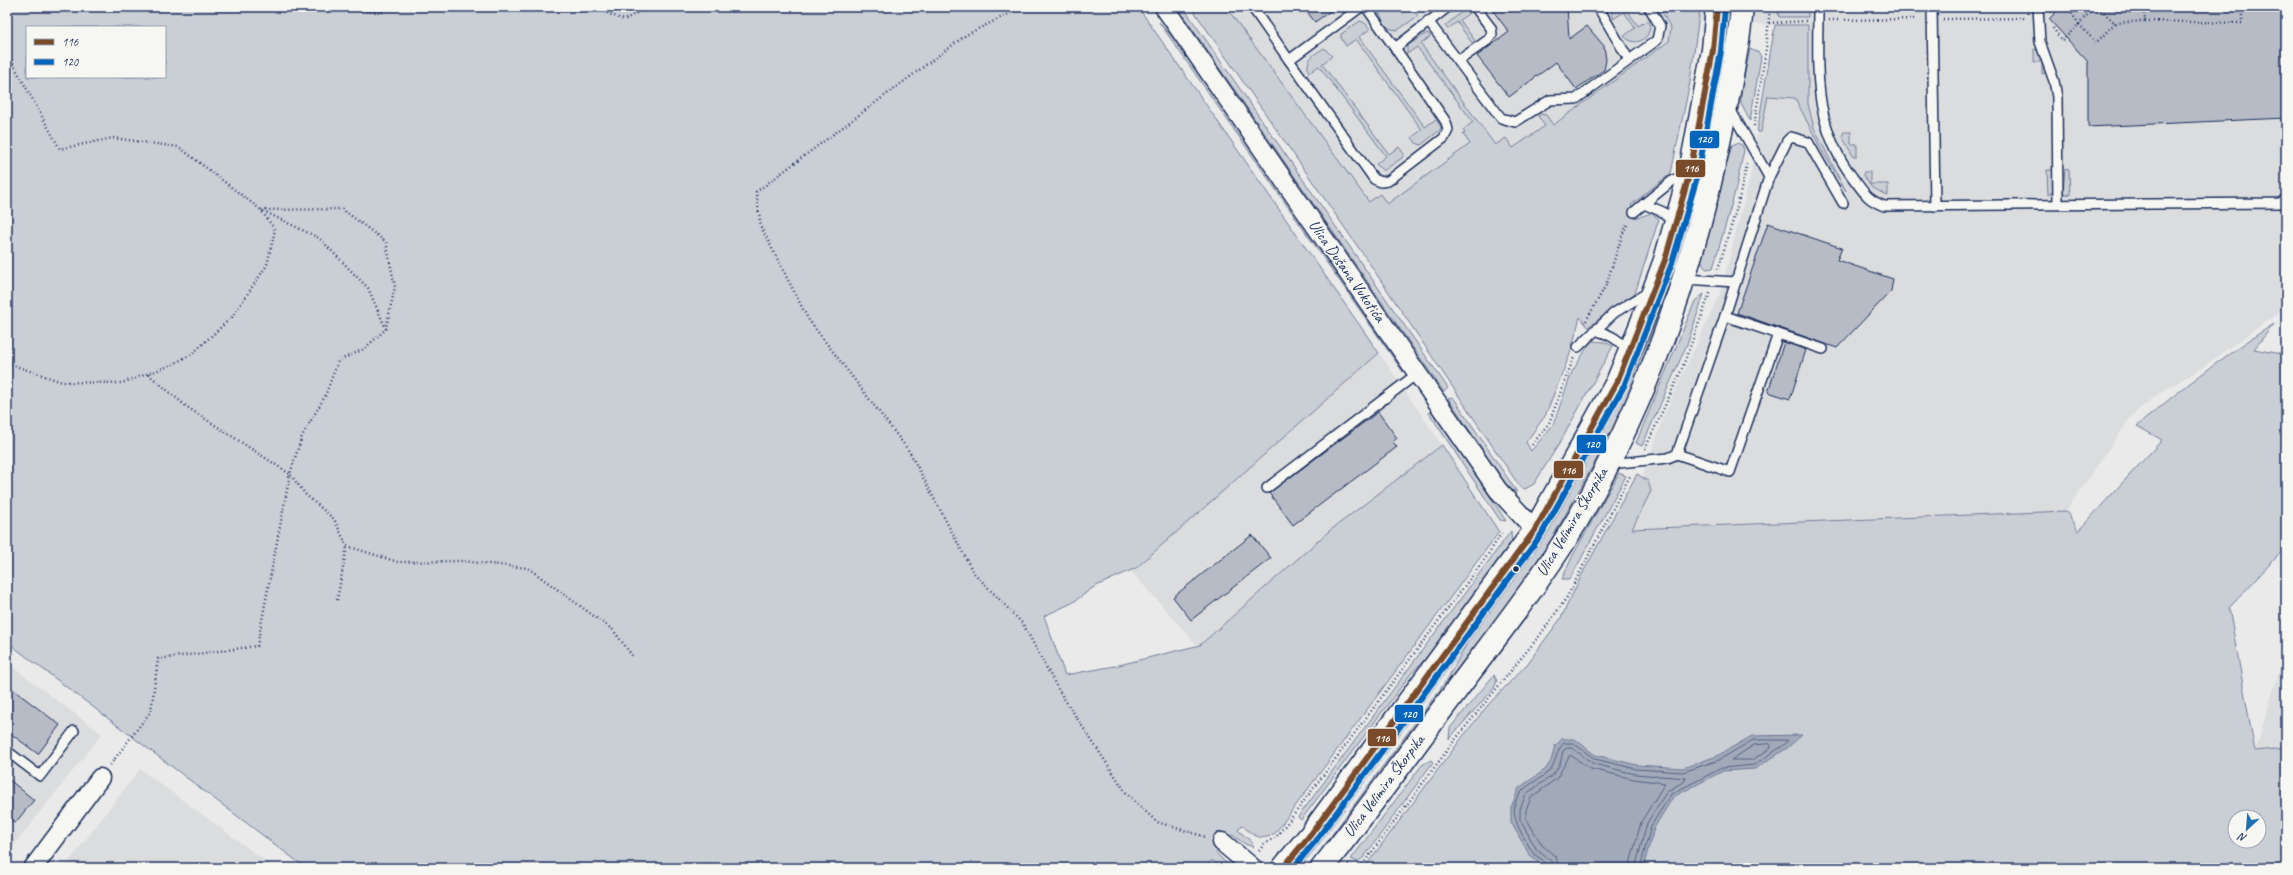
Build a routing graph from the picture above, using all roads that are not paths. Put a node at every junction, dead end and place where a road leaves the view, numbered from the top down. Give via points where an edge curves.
1 (1164, 7) edge
2 (1252, 7) edge
3 (1361, 7) edge
4 (1366, 7) edge
5 (1448, 7) edge
6 (1475, 7) edge
7 (1598, 7) edge
8 (1649, 7) edge
9 (1717, 7) edge
10 (1742, 7) edge
11 (1818, 7) edge
12 (1932, 7) edge
13 (2038, 7) edge
14 (1428, 21) junction
15 (1395, 48) junction
16 (1289, 60) junction
17 (1629, 60) junction
18 (1458, 62) junction
19 (1727, 105) junction
20 (1690, 172) junction
21 (1769, 177) junction
22 (2286, 199) edge
23 (1843, 203) dead end
24 (1644, 204) junction
25 (2058, 204) junction
26 (1935, 206) junction
27 (1634, 212) dead end
28 (1675, 224) junction
29 (1684, 279) junction
30 (1736, 282) junction
31 (1654, 288) junction
32 (1725, 316) junction
33 (1595, 330) junction
34 (1778, 334) junction
35 (1578, 346) dead end
36 (1823, 350) dead end
37 (1629, 353) junction
38 (1418, 373) junction
39 (1677, 454) junction
40 (1607, 464) junction
41 (1267, 488) dead end
42 (1535, 530) junction
43 (74, 731) dead end
44 (7, 751) edge
45 (100, 778) road end
46 (1222, 842) road end
47 (33, 868) edge
48 (1253, 868) edge
49 (1283, 868) edge
50 (1322, 868) edge

1 - 38 street, Ulica Dušana Vukotića
2 - 16 lane
3 - 16 lane
4 - 15 lane
5 - 14 lane
6 - 18 lane via 1491,28 1492,34 1488,40
7 - 17 lane
8 - 17 lane via 1660,26 1657,40
9 - 20 main road, Ulica Velimira Škorpika via 1713,50
10 - 19 main road, Ulica Velimira Škorpika
11 - 26 lane via 1818,85 1824,124 1843,165 1870,200 1884,206
12 - 26 lane
13 - 25 lane via 2040,42 2054,81 2056,97
14 - 15 lane
14 - 18 lane
15 - 16 lane via 1446,122 1448,130 1444,138 1415,161 1388,181 1380,182 1374,179
17 - 18 lane via 1576,99 1550,100 1515,122 1500,118
19 - 21 lane
19 - 29 main road, Ulica Velimira Škorpika via 1702,219
20 - 24 lane via 1672,181
20 - 28 main road, Ulica Velimira Škorpika
21 - 23 lane via 1787,141 1791,137 1800,138 1808,142
21 - 30 lane
22 - 25 lane via 2280,203
24 - 27 lane
24 - 28 lane via 1664,212
25 - 26 lane
28 - 31 main road, Ulica Velimira Škorpika
29 - 30 lane
29 - 40 main road, Ulica Velimira Škorpika via 1656,356
30 - 32 lane
31 - 33 lane via 1614,313
31 - 37 main road, Ulica Velimira Škorpika
32 - 34 lane
32 - 39 lane
33 - 35 lane
33 - 37 lane via 1613,336
34 - 36 lane
34 - 39 lane via 1730,472
37 - 42 main road, Ulica Velimira Škorpika via 1617,382
38 - 41 lane
38 - 42 street, Ulica Dušana Vukotića via 1498,490
39 - 40 lane via 1668,458
40 - 50 main road, Ulica Velimira Škorpika via 1564,541 1526,597
42 - 49 main road, Ulica Velimira Škorpika via 1312,834
43 - 44 lane via 40,776
45 - 47 street
46 - 48 street

